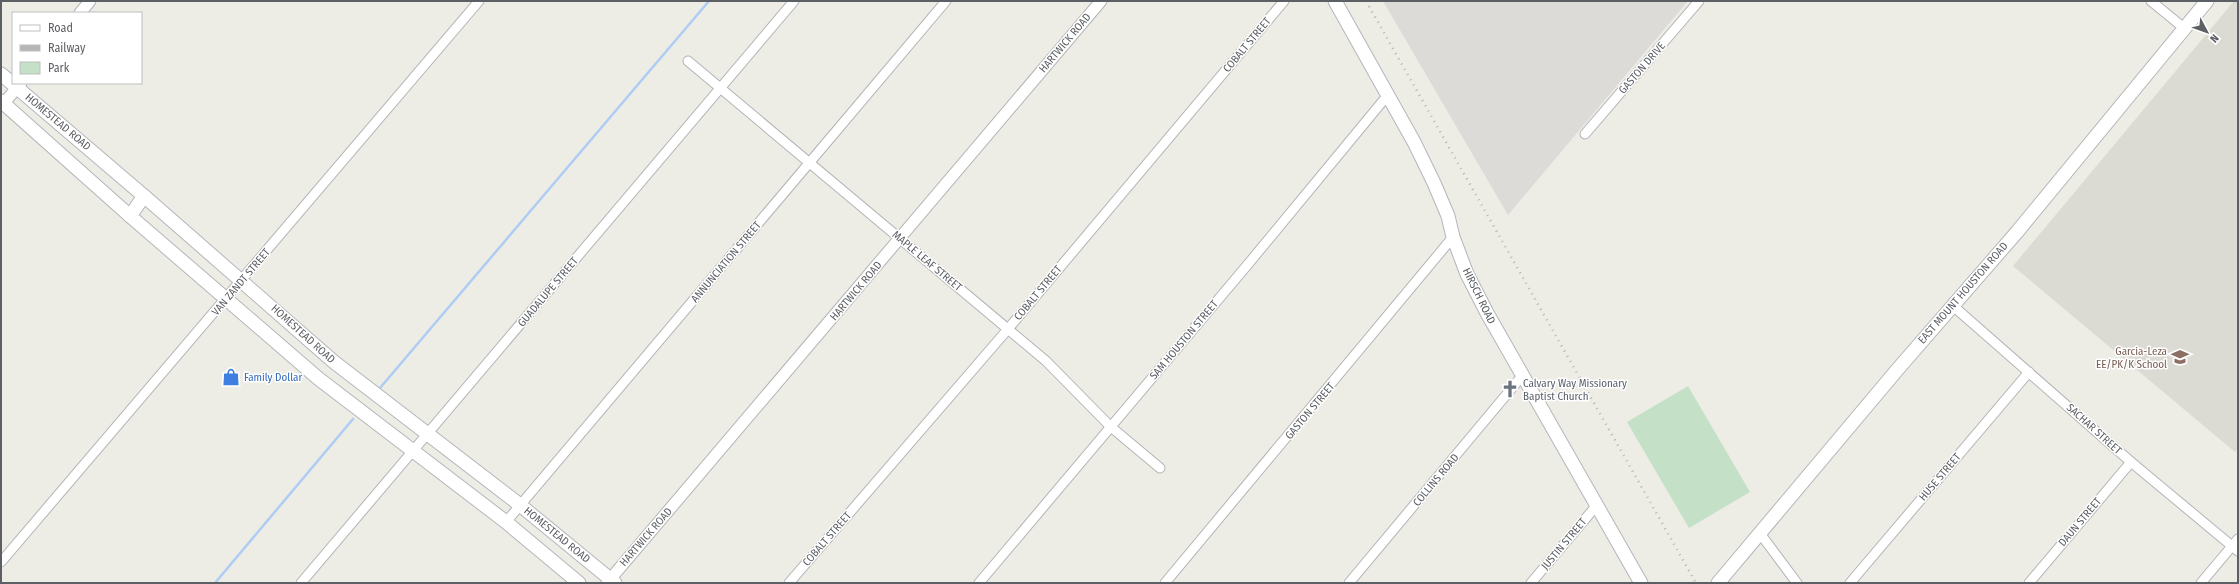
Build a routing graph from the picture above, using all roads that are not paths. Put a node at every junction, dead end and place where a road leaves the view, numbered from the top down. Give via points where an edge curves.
1 (90, 1) edge
2 (479, 1) edge
3 (794, 1) edge
4 (946, 1) edge
5 (1101, 1) edge
6 (1284, 1) edge
7 (1335, 1) edge
8 (1698, 1) edge
9 (2151, 1) edge
10 (2207, 1) edge
11 (81, 12) edge
12 (2184, 28) junction
13 (688, 62) dead end
14 (1, 74) edge
15 (12, 81) edge
16 (19, 85) edge
17 (720, 89) junction
18 (1387, 96) junction
19 (2, 104) edge
20 (1585, 134) dead end
21 (810, 163) junction
22 (144, 196) junction
23 (130, 216) junction
24 (1453, 237) junction
25 (900, 238) junction
26 (242, 280) junction
27 (227, 298) junction
28 (1952, 305) junction
29 (1008, 329) junction
30 (334, 362) junction
31 (2029, 372) junction
32 (1522, 376) junction
33 (319, 380) junction
34 (1111, 427) junction
35 (427, 434) junction
36 (413, 451) junction
37 (2131, 462) junction
38 (1160, 468) dead end
39 (1597, 505) junction
40 (520, 506) junction
41 (506, 522) junction
42 (1759, 532) junction
43 (2236, 546) edge
44 (1, 562) edge
45 (611, 582) edge
46 (301, 583) edge
47 (579, 583) edge
48 (789, 583) edge
49 (979, 583) edge
50 (1165, 583) edge
51 (1349, 583) edge
52 (1531, 583) edge
53 (1641, 583) edge
54 (1718, 583) edge
55 (1797, 583) edge
56 (1850, 583) edge
57 (2029, 583) edge
58 (2201, 583) edge

1 - 11 street
2 - 26 street, VAN ZANDT STREET
3 - 17 street, GUADALUPE STREET
4 - 21 street, ANNUNCIATION STREET
5 - 25 street, HARTWICK ROAD
6 - 29 street, COBALT STREET
7 - 18 main road, HIRSCH ROAD
8 - 20 street, GASTON DRIVE
9 - 12 street
10 - 12 main road, EAST MOUNT HOUSTON ROAD
12 - 28 main road, EAST MOUNT HOUSTON ROAD via 2017,232
13 - 17 street, MAPLE LEAF STREET
14 - 15 main road, HOMESTEAD ROAD
16 - 19 street
16 - 22 main road, HOMESTEAD ROAD
17 - 21 street, MAPLE LEAF STREET
17 - 35 street, GUADALUPE STREET
18 - 24 main road, HIRSCH ROAD via 1434,183 1448,216
18 - 34 street, SAM HOUSTON STREET
19 - 23 main road, HOMESTEAD ROAD
21 - 25 street, MAPLE LEAF STREET
21 - 40 street, ANNUNCIATION STREET
22 - 23 main road
22 - 26 main road, HOMESTEAD ROAD
23 - 27 main road, HOMESTEAD ROAD
24 - 32 main road, HIRSCH ROAD via 1467,274
24 - 50 street, GASTON STREET
25 - 29 street, MAPLE LEAF STREET
25 - 45 street, HARTWICK ROAD
26 - 27 street, VAN ZANDT STREET
26 - 30 main road, HOMESTEAD ROAD
27 - 33 main road, HOMESTEAD ROAD
27 - 44 street, VAN ZANDT STREET
28 - 31 street, SACHAR STREET
28 - 42 main road, EAST MOUNT HOUSTON ROAD
29 - 34 street, MAPLE LEAF STREET via 1046,361
29 - 48 street, COBALT STREET
30 - 33 main road
30 - 35 main road, HOMESTEAD ROAD
31 - 37 street, SACHAR STREET
31 - 56 street, HUSE STREET
32 - 39 main road, HIRSCH ROAD
32 - 51 street, COLLINS ROAD
33 - 36 main road, HOMESTEAD ROAD
34 - 38 street, MAPLE LEAF STREET
34 - 49 street, SAM HOUSTON STREET
35 - 36 street, GUADALUPE STREET
35 - 40 main road, HOMESTEAD ROAD
36 - 41 main road, HOMESTEAD ROAD
36 - 46 street, GUADALUPE STREET
37 - 43 street, SACHAR STREET
37 - 57 street, DAUN STREET
39 - 52 street, JUSTIN STREET
39 - 53 main road, HIRSCH ROAD
40 - 41 street, ANNUNCIATION STREET
40 - 45 main road, HOMESTEAD ROAD
41 - 47 main road, HOMESTEAD ROAD
42 - 54 main road, EAST MOUNT HOUSTON ROAD
42 - 55 street
43 - 58 street

